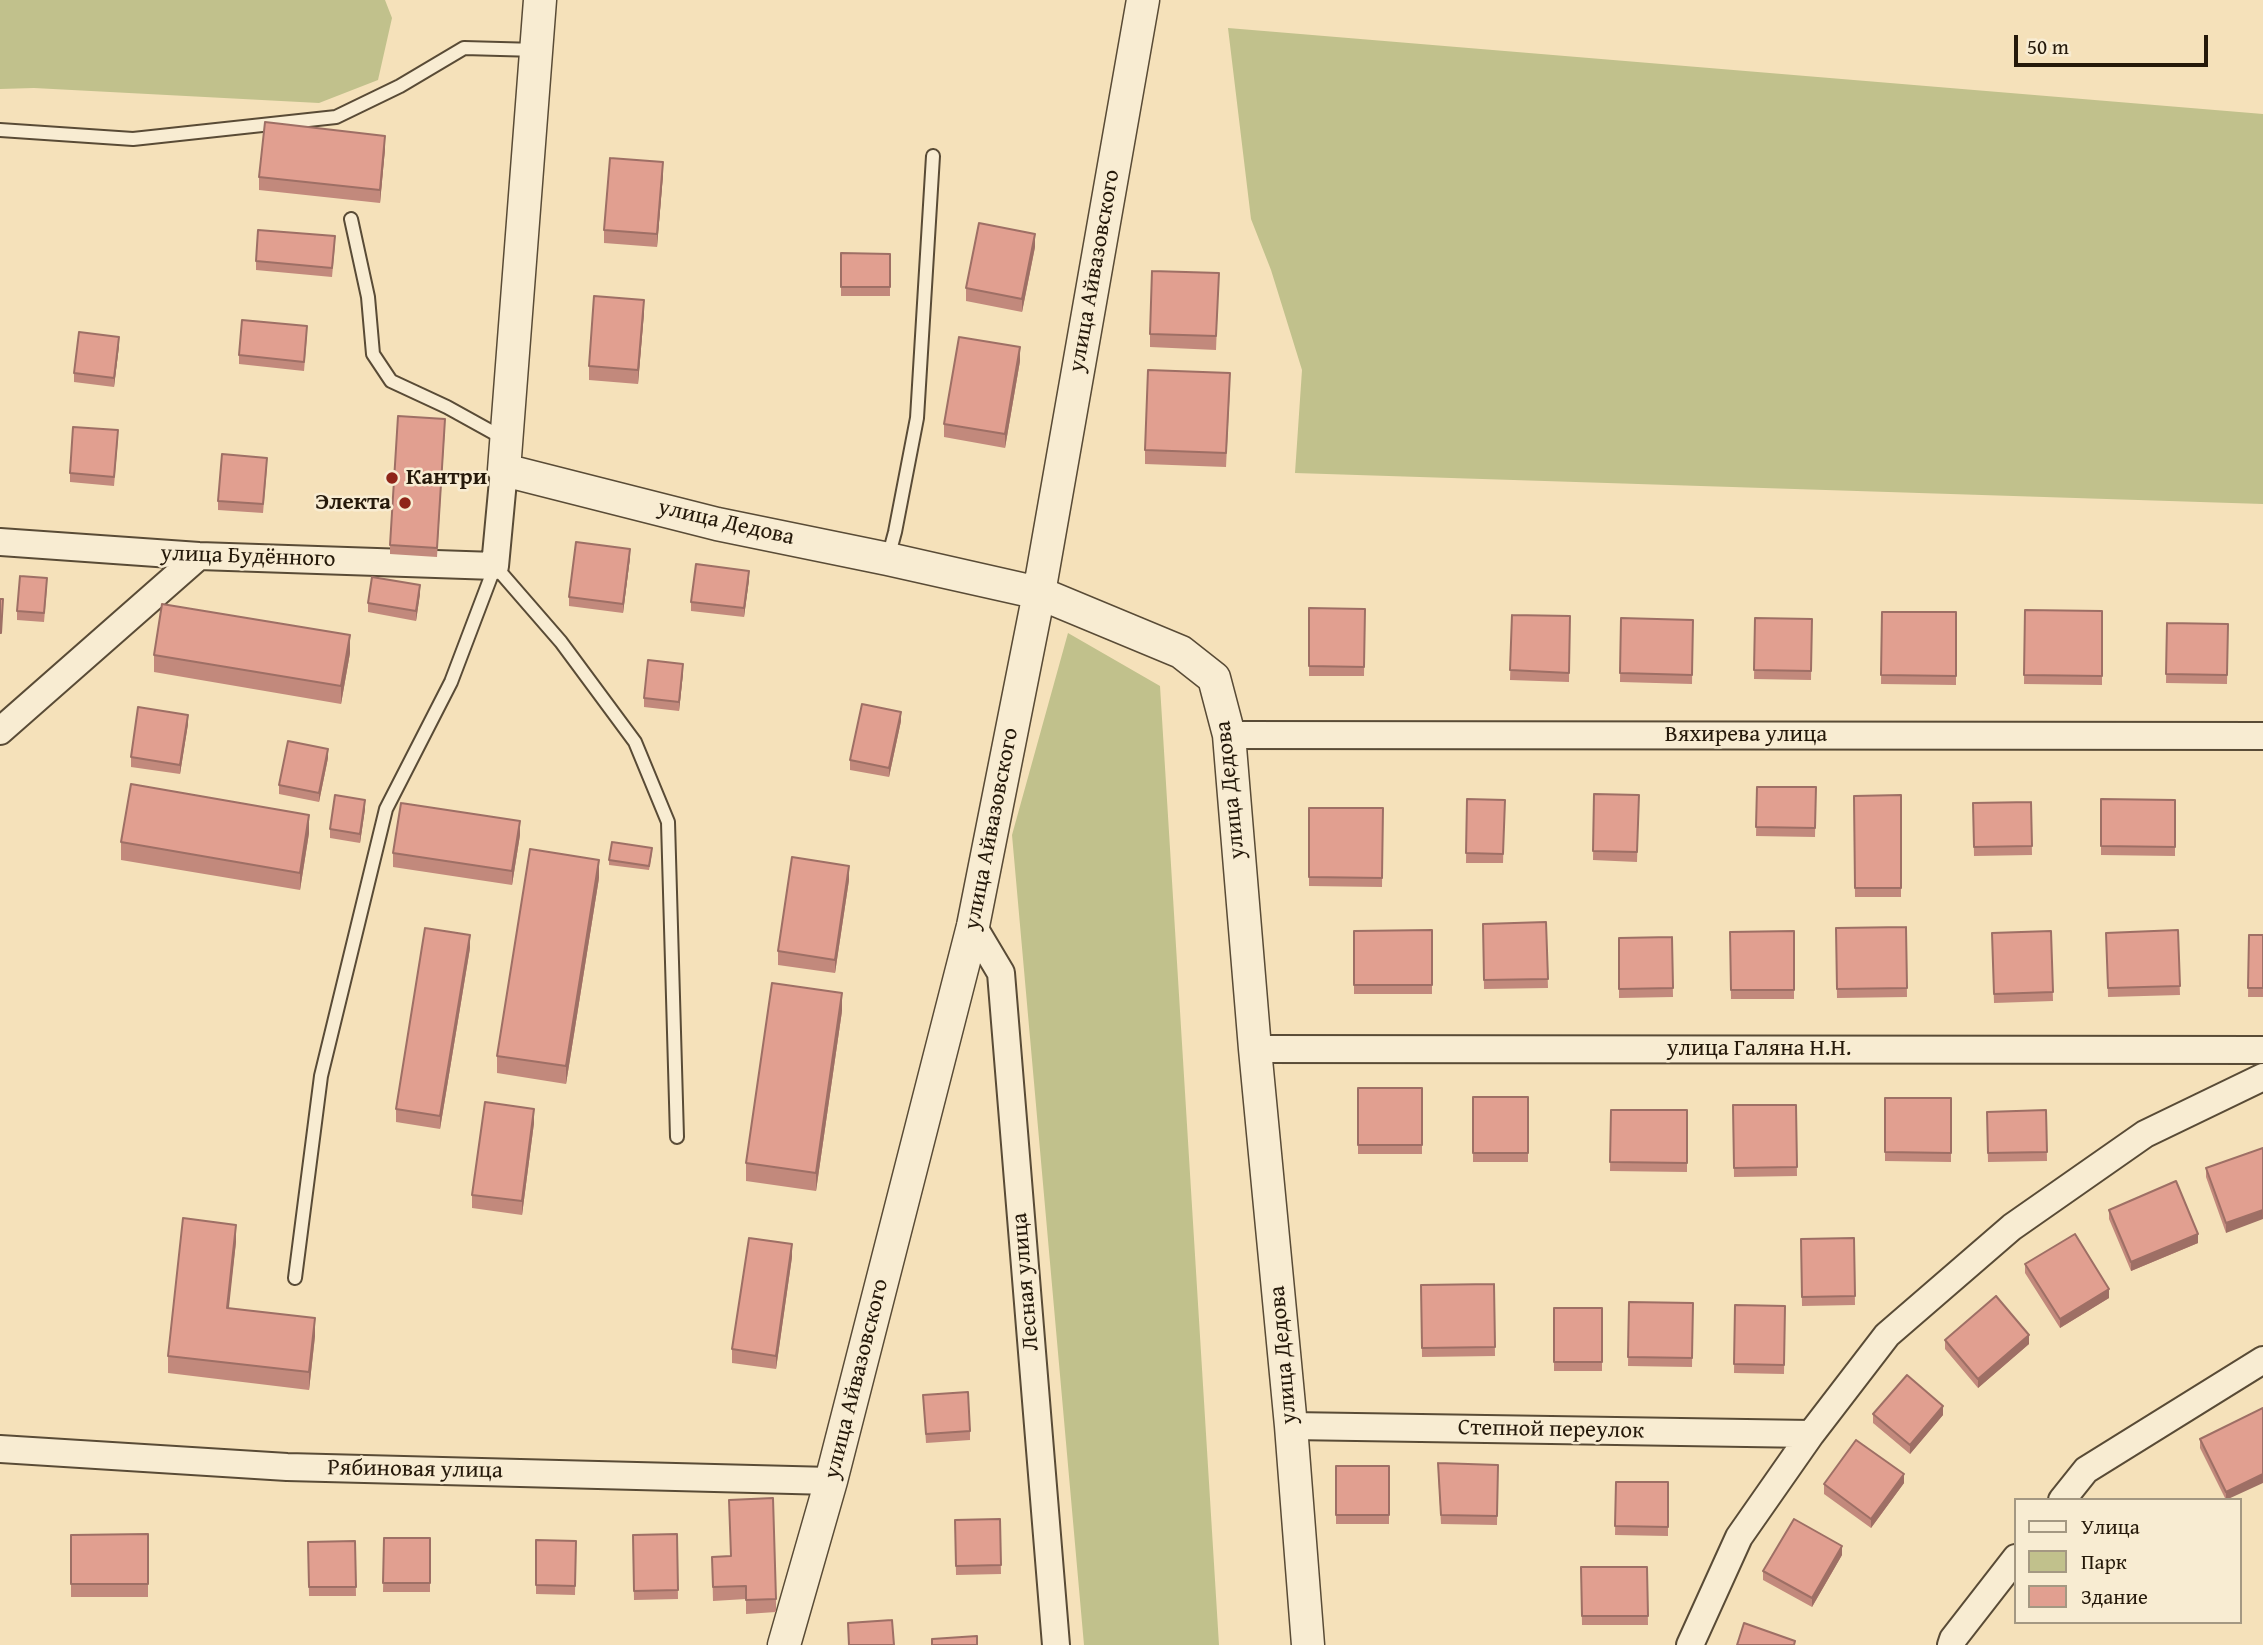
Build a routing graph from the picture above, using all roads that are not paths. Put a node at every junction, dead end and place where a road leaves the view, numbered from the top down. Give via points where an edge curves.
1 (540, 0) edge
2 (1143, 0) edge
3 (537, 50) junction
4 (0, 130) edge
5 (933, 156) dead end
6 (351, 219) dead end
7 (505, 455) junction
8 (0, 542) edge
9 (199, 556) junction
10 (888, 559) junction
11 (495, 566) junction
12 (1039, 593) junction
13 (0, 731) edge
14 (1229, 735) junction
15 (2263, 736) edge
16 (973, 926) junction
17 (1255, 1049) junction
18 (2263, 1050) edge
19 (2263, 1077) edge
20 (677, 1137) dead end
21 (295, 1278) dead end
22 (2263, 1360) edge
23 (1291, 1426) junction
24 (1811, 1434) junction
25 (0, 1449) edge
26 (831, 1481) junction
27 (2064, 1498) edge
28 (2014, 1561) edge
29 (784, 1645) edge
30 (1055, 1645) edge
31 (1308, 1645) edge
32 (1690, 1645) edge
33 (1951, 1645) edge

1 - 3 street
2 - 12 street, улица Айвазовского
3 - 4 lane via 464,48 336,117 133,139
3 - 7 street
5 - 10 lane via 917,418
6 - 7 lane via 368,297 373,354 391,382 447,407
7 - 10 street, улица Дедова via 718,524
7 - 11 street
8 - 9 street, улица Будённого
9 - 11 street, улица Будённого
9 - 13 street
10 - 12 street, улица Дедова
11 - 20 lane via 561,642 635,742 668,822
11 - 21 lane via 451,682 386,809 321,1076
12 - 14 street, улица Дедова via 1181,652 1214,678
12 - 16 street, улица Айвазовского
14 - 15 street, Вяхирева улица
14 - 17 street, улица Дедова
16 - 26 street, улица Айвазовского
16 - 30 street, Лесная улица via 1001,973
17 - 18 street, улица Галяна Н.Н.
17 - 23 street, улица Дедова
19 - 24 street via 2145,1133 2012,1227 1887,1335
22 - 27 street via 2085,1470
23 - 24 street, Степной переулок
23 - 31 street, улица Дедова
24 - 32 street via 1739,1536
25 - 26 street, Рябиновая улица via 287,1467
26 - 29 street, улица Айвазовского
28 - 33 street

